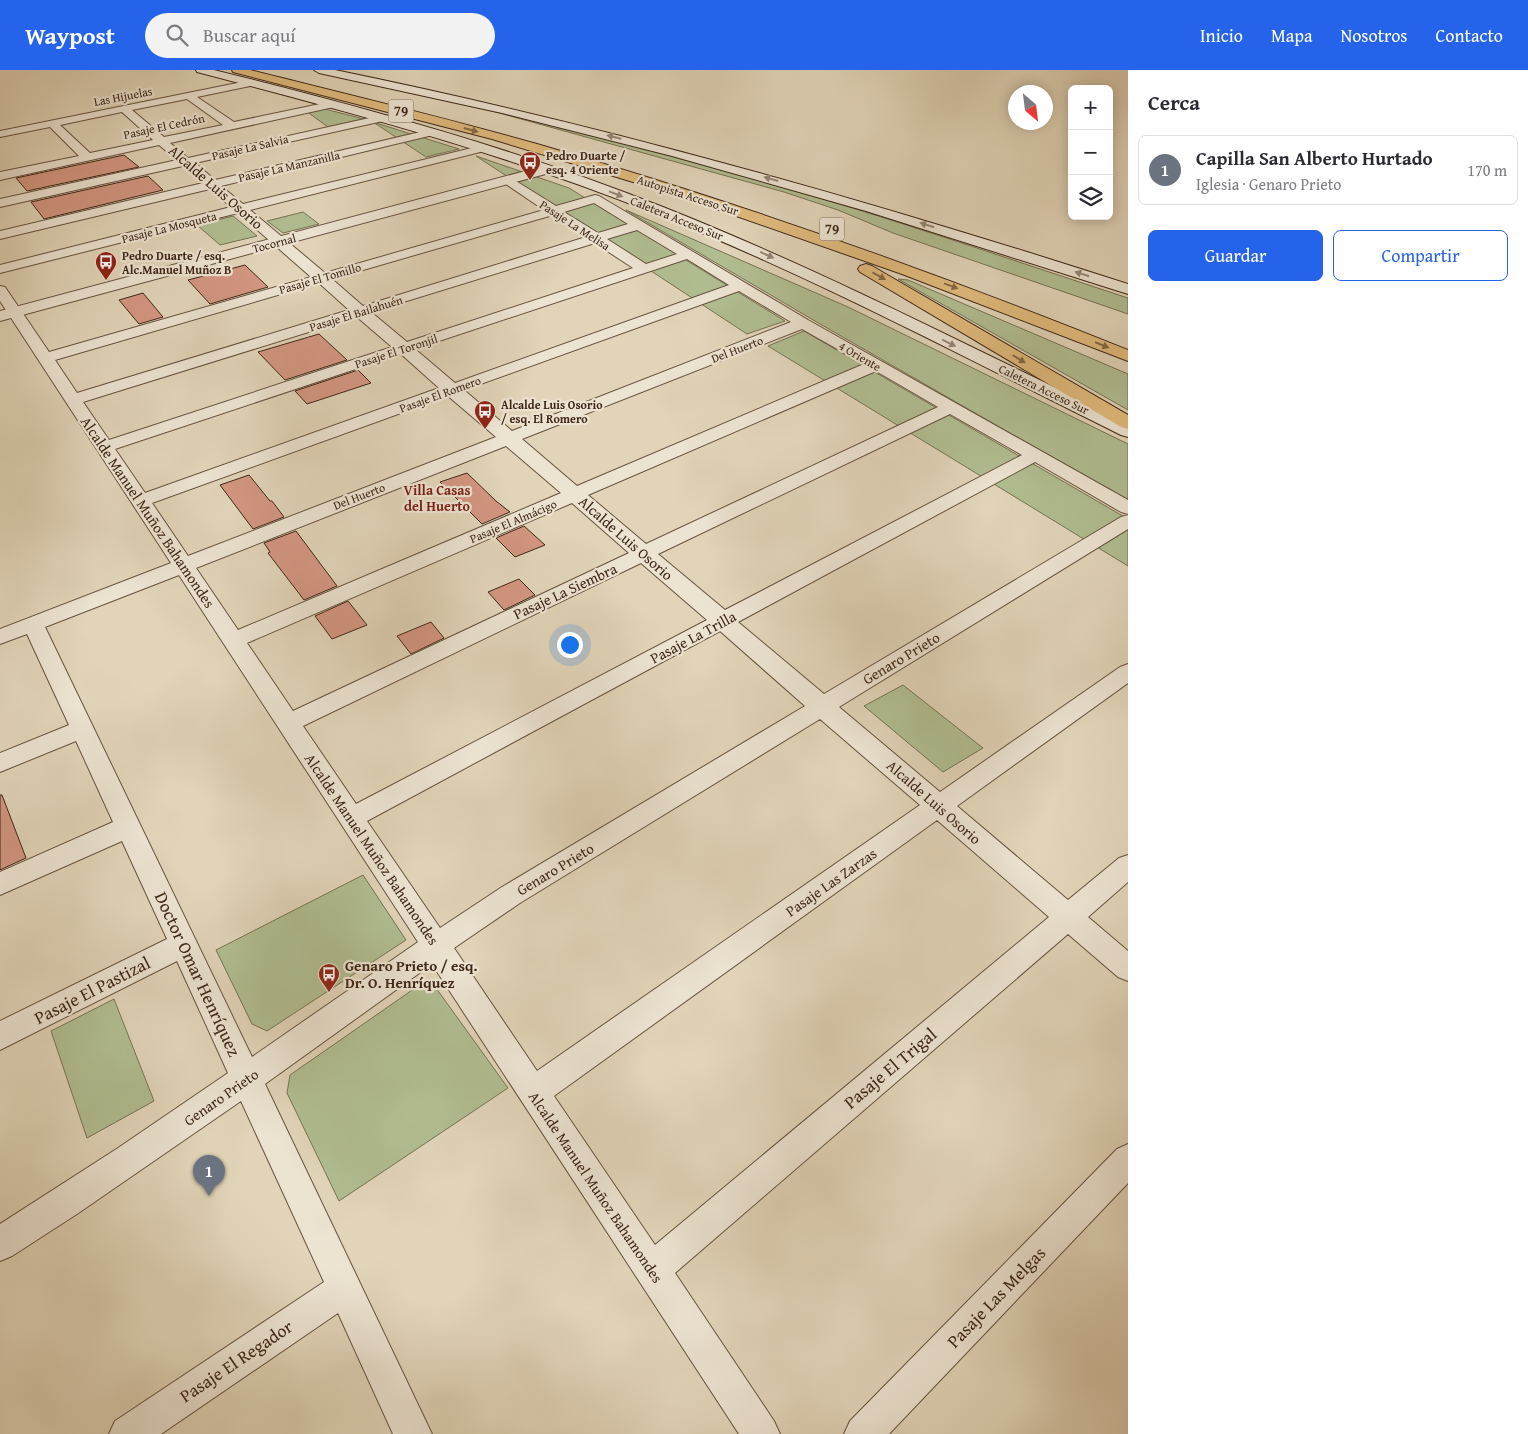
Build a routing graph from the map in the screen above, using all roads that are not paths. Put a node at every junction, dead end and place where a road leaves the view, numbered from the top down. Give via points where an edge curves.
1 (201, 70) edge
2 (237, 70) edge
3 (273, 70) edge
4 (319, 70) edge
5 (252, 83) junction
6 (189, 96) junction
7 (334, 104) junction
8 (280, 106) dead end
9 (124, 109) junction
10 (292, 113) junction
11 (383, 118) junction
12 (52, 123) junction
13 (232, 126) junction
14 (433, 132) junction
15 (0, 134) edge
16 (162, 141) junction
17 (484, 148) junction
18 (87, 157) junction
19 (186, 162) junction
20 (4, 163) dead end
21 (548, 169) junction
22 (13, 173) junction
23 (0, 176) edge
24 (507, 180) junction
25 (212, 184) junction
26 (595, 199) joint
27 (707, 201) junction
28 (0, 203) edge
29 (241, 209) junction
30 (554, 210) junction
31 (639, 225) junction
32 (0, 235) edge
33 (597, 238) junction
34 (279, 241) junction
35 (687, 254) junction
36 (0, 269) edge
37 (644, 269) junction
38 (322, 278) junction
39 (739, 286) junction
40 (994, 287) dead end
41 (1128, 289) edge
42 (0, 290) edge
43 (361, 311) junction
44 (7, 314) edge
45 (1081, 319) dead end
46 (803, 323) junction
47 (1128, 338) edge
48 (404, 348) junction
49 (1128, 356) edge
50 (45, 358) junction
51 (876, 365) junction
52 (452, 389) junction
53 (73, 400) junction
54 (950, 407) junction
55 (1128, 423) edge
56 (1128, 431) edge
57 (509, 438) junction
58 (104, 447) junction
59 (1035, 455) junction
60 (575, 494) junction
61 (140, 501) junction
62 (1128, 508) edge
63 (1128, 520) edge
64 (644, 553) junction
65 (183, 565) junction
66 (723, 621) junction
67 (33, 624) junction
68 (0, 637) edge
69 (233, 641) junction
70 (1128, 672) edge
71 (823, 706) junction
72 (288, 723) junction
73 (83, 729) junction
74 (0, 763) edge
75 (938, 806) junction
76 (351, 818) junction
77 (129, 826) junction
78 (1128, 866) edge
79 (0, 884) edge
80 (1068, 917) junction
81 (184, 944) junction
82 (436, 945) junction
83 (1128, 968) edge
84 (0, 1036) edge
85 (247, 1078) junction
86 (533, 1092) junction
87 (1128, 1160) edge
88 (0, 1244) edge
89 (652, 1270) junction
90 (345, 1288) junction
91 (128, 1434) edge
92 (413, 1434) edge
93 (761, 1434) edge
94 (863, 1434) edge

1 - 5 main road, Caletera Acceso Sur
2 -> 27 highway, Autopista Acceso Sur / 79 via 479,132
3 - 40 highway, Autopista Acceso Sur / 79 via 505,129 645,169 812,222
41 -> 4 main road via 913,220 721,165 502,110
5 - 6 street, Las Hijuelas
5 - 7 main road, Caletera Acceso Sur
6 - 9 street, Las Hijuelas
6 - 13 street
7 - 10 street, Pasaje El Cedrón
7 - 11 main road, Caletera Acceso Sur
8 - 10 street
9 - 12 street, Las Hijuelas
9 - 16 street, Alcalde Luis Osorio
10 - 13 street, Pasaje El Cedrón
11 - 14 main road, Caletera Acceso Sur
11 - 19 street, Pasaje La Salvia
12 - 15 street, Las Hijuelas
12 - 18 street
13 - 16 street, Pasaje El Cedrón
14 - 17 main road, Caletera Acceso Sur
14 - 25 street, Pasaje La Manzanilla
16 - 18 street, Pasaje El Cedrón
16 - 19 street, Alcalde Luis Osorio
17 - 21 main road, Caletera Acceso Sur
17 - 29 street, Pasaje La Mosqueta
18 - 22 street, Pasaje El Cedrón
19 - 25 street, Alcalde Luis Osorio
19 - 28 street, Pasaje La Salvia
20 - 22 street
21 - 24 main road, Tocornal
21 -> 56 main road, Caletera Acceso Sur via 664,212 785,264
22 - 23 street, Pasaje El Cedrón
24 - 30 street, Pasaje La Melisa
24 - 34 main road, Tocornal
25 - 29 street, Alcalde Luis Osorio
25 - 32 street, Pasaje La Manzanilla
26 - 30 street, Pasaje El Tomillo
26 - 31 street, 4 Oriente
27 -> 49 highway, Autopista Acceso Sur / 79 via 954,287
27 -> 55 highway via 875,274
29 - 34 street, Alcalde Luis Osorio
29 - 36 street, Pasaje La Mosqueta
30 - 33 street, Pasaje La Melisa
30 - 38 street, Pasaje El Tomillo
31 - 33 street, Pasaje El Bailahuén
31 - 35 street, 4 Oriente
33 - 37 street, Pasaje La Melisa
33 - 43 street, Pasaje El Bailahuén
34 - 38 street, Alcalde Luis Osorio
34 - 44 main road, Tocornal
35 - 37 street, Pasaje El Toronjil
35 - 39 street, 4 Oriente
37 - 48 street, Pasaje El Toronjil
38 - 43 street, Alcalde Luis Osorio
38 - 50 street, Pasaje El Tomillo
39 - 46 street, 4 Oriente
39 - 52 street, Pasaje El Romero
42 - 44 street, Alcalde Manuel Muñoz Bahamondes
43 - 48 street, Alcalde Luis Osorio
43 - 53 street, Pasaje El Bailahuén
44 - 50 street, Alcalde Manuel Muñoz Bahamondes
45 - 47 highway via 1064,314
46 - 51 street, 4 Oriente
46 - 57 street, Del Huerto
48 - 52 street, Alcalde Luis Osorio
48 - 58 street, Pasaje El Toronjil
50 - 53 street, Alcalde Manuel Muñoz Bahamondes
51 - 54 street, 4 Oriente
51 - 60 street, Pasaje El Almácigo
52 - 57 street, Alcalde Luis Osorio
52 - 61 street, Pasaje El Romero
53 - 58 street, Alcalde Manuel Muñoz Bahamondes
54 - 59 street, 4 Oriente
54 - 64 street, Pasaje La Siembra
57 - 60 street, Alcalde Luis Osorio
57 - 65 street, Del Huerto
58 - 61 street, Alcalde Manuel Muñoz Bahamondes
59 - 62 street, 4 Oriente
59 - 66 street, Pasaje La Trilla
60 - 64 street, Alcalde Luis Osorio
60 - 69 street, Pasaje El Almácigo
61 - 65 street, Alcalde Manuel Muñoz Bahamondes
63 - 71 street, Genaro Prieto
64 - 66 street, Alcalde Luis Osorio
64 - 72 street, Pasaje La Siembra
65 - 67 street, Del Huerto
65 - 69 street, Alcalde Manuel Muñoz Bahamondes
66 - 71 street, Alcalde Luis Osorio
66 - 76 street, Pasaje La Trilla
67 - 68 street, Del Huerto
67 - 73 street, Doctor Omar Henríquez
69 - 72 street, Alcalde Manuel Muñoz Bahamondes
70 - 75 street, Pasaje Las Zarzas
71 - 75 street, Alcalde Luis Osorio
71 - 82 street, Genaro Prieto via 511,895
72 - 76 street, Alcalde Manuel Muñoz Bahamondes
73 - 74 street
73 - 77 street, Doctor Omar Henríquez
75 - 80 street, Alcalde Luis Osorio
75 - 86 street, Pasaje Las Zarzas
76 - 82 street, Alcalde Manuel Muñoz Bahamondes
77 - 79 street
77 - 81 street, Doctor Omar Henríquez
78 - 80 street, Pasaje El Trigal
80 - 83 street, Alcalde Luis Osorio
80 - 89 street, Pasaje El Trigal
81 - 84 street, Pasaje El Pastizal
81 - 85 street, Doctor Omar Henríquez
82 - 85 street, Genaro Prieto
82 - 86 street, Alcalde Manuel Muñoz Bahamondes
85 - 88 street, Genaro Prieto via 124,1164
85 - 90 street, Doctor Omar Henríquez
86 - 89 street, Alcalde Manuel Muñoz Bahamondes
87 - 94 street, Pasaje Las Melgas
89 - 93 street, Alcalde Manuel Muñoz Bahamondes
90 - 91 street, Pasaje El Regador
90 - 92 street, Doctor Omar Henríquez

